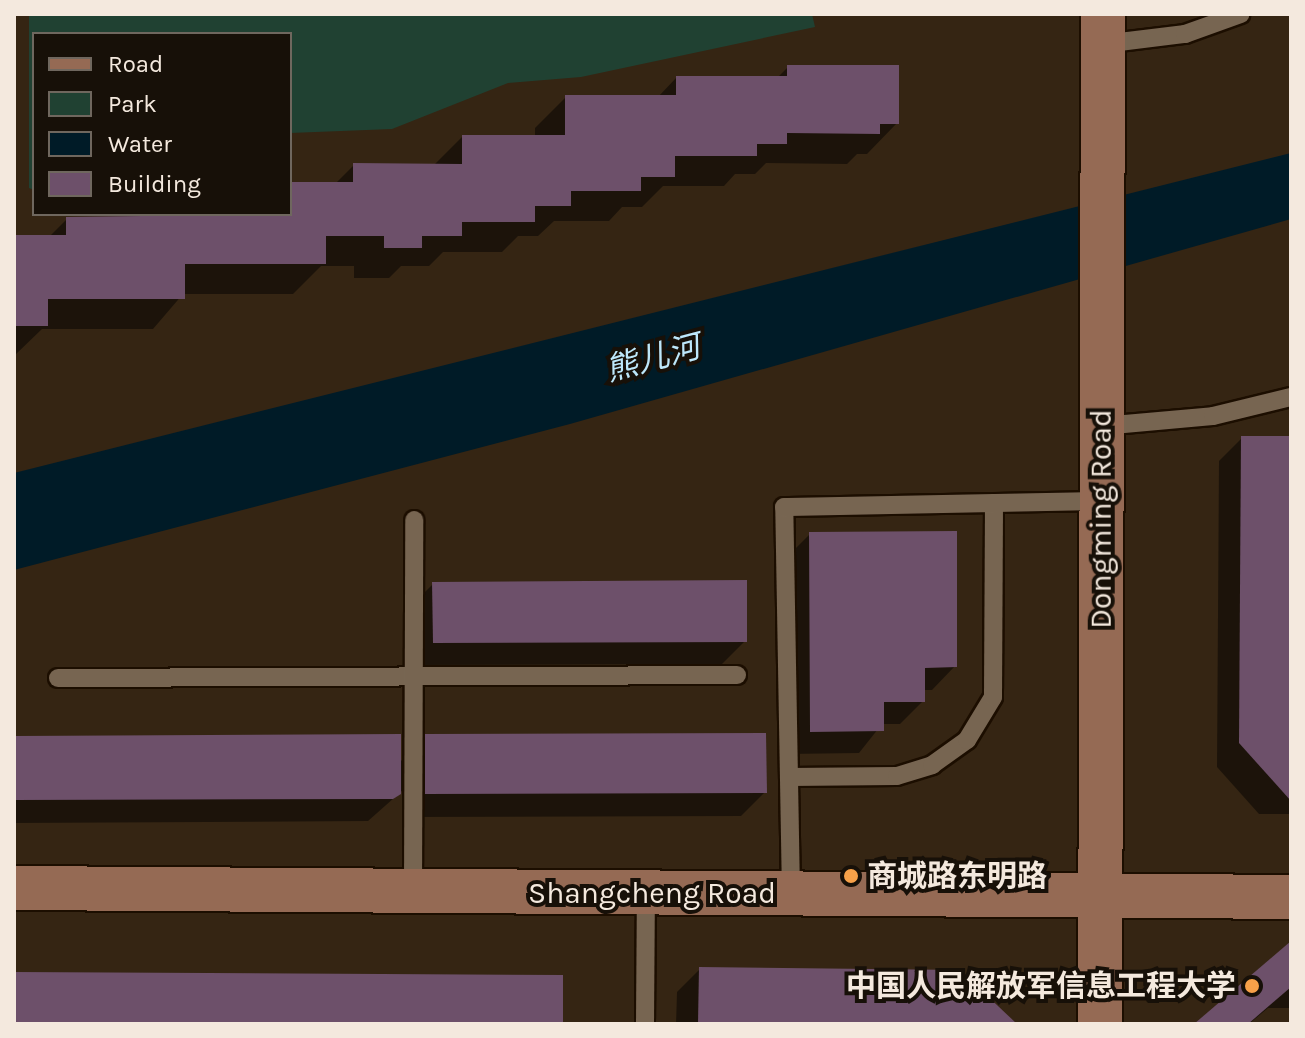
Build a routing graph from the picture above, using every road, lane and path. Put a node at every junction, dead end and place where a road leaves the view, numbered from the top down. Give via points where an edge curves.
1 (1241, 14) edge
2 (1103, 29) edge
3 (1291, 397) edge
4 (1102, 426) junction
5 (1102, 501) junction
6 (994, 503) junction
7 (414, 520) dead end
8 (737, 675) dead end
9 (414, 677) junction
10 (58, 678) dead end
11 (789, 777) junction
12 (14, 888) edge
13 (413, 891) junction
14 (646, 893) junction
15 (791, 894) junction
16 (1101, 896) junction
17 (1291, 897) edge
18 (645, 1024) edge
19 (1100, 1024) edge

1 - 2 lane via 1185,34
2 - 4 street, Dongming Road
3 - 4 lane via 1213,416
4 - 5 street, Dongming Road
5 - 6 lane
5 - 16 street, Dongming Road
6 - 11 lane via 993,697 967,740 932,765 897,776
6 - 11 lane via 784,507
7 - 9 lane
8 - 9 lane
9 - 10 lane
9 - 13 lane
11 - 15 lane
12 - 13 street, Shangcheng Road
13 - 14 street, Shangcheng Road
14 - 15 street, Shangcheng Road
14 - 18 lane
15 - 16 street, Shangcheng Road
16 - 17 street, Shangcheng Road
16 - 19 street, Dongming Road

